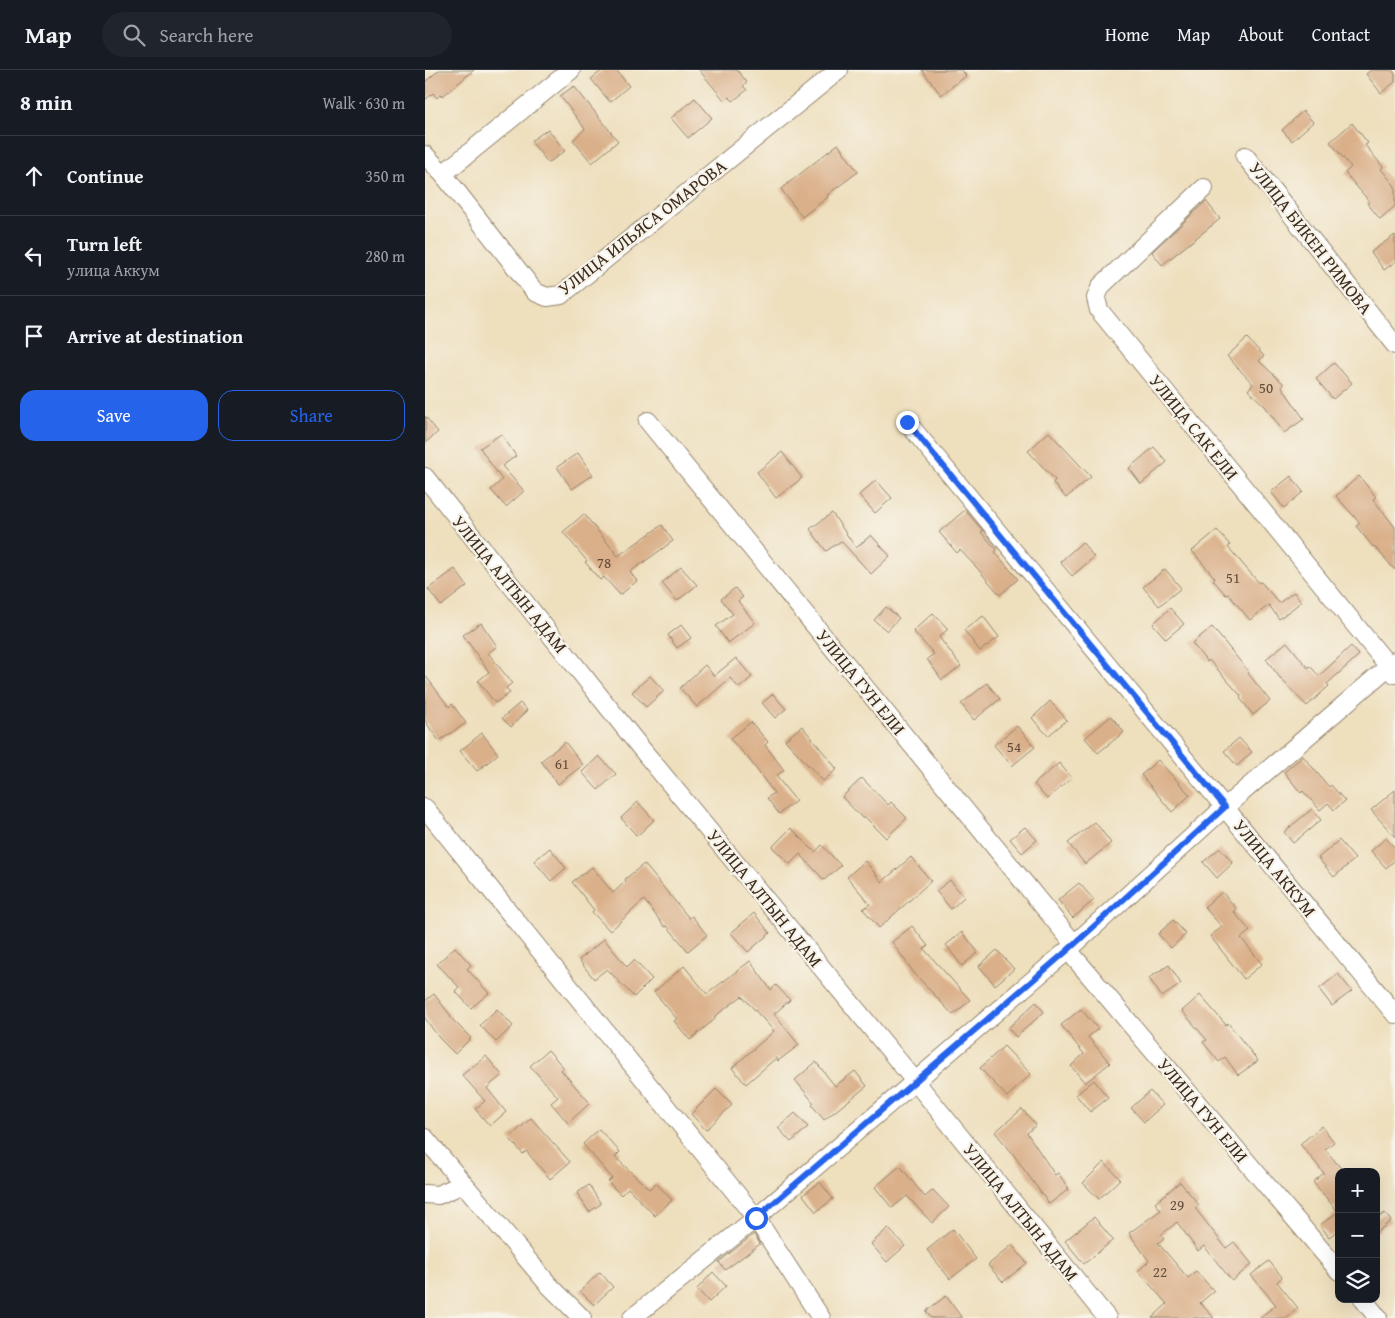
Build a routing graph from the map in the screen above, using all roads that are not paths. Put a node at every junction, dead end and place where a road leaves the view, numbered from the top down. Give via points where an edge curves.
1 (571, 70) edge
2 (839, 70) edge
3 (425, 155) edge
4 (1245, 156) dead end
5 (443, 174) junction
6 (1204, 188) dead end
7 (1395, 345) edge
8 (648, 421) dead end
9 (907, 422) dead end
10 (425, 477) edge
11 (1393, 667) edge
12 (1225, 807) junction
13 (425, 808) edge
14 (1071, 947) junction
15 (1395, 1014) edge
16 (915, 1081) junction
17 (425, 1138) edge
18 (463, 1184) junction
19 (425, 1194) edge
20 (756, 1218) junction
21 (1335, 1266) edge
22 (1366, 1303) edge
23 (582, 1318) edge
24 (632, 1318) edge
25 (821, 1318) edge
26 (1107, 1318) edge
27 (1379, 1318) edge

1 - 5 street
2 - 5 street, УЛИЦА ИЛЬЯСА ОМАРОВА via 561,295 547,297 535,292
3 - 5 street, УЛИЦА ИЛЬЯСА ОМАРОВА
4 - 7 street, УЛИЦА БИКЕН РИМОВА
6 - 11 street, УЛИЦА САК ЕЛИ via 1101,286 1096,298 1099,310
8 - 14 street, УЛИЦА ГУН ЕЛИ
9 - 12 street, УЛИЦА АККУМ
10 - 16 street, УЛИЦА АЛТЫН АДАМ via 640,747
11 - 12 street
12 - 14 street
12 - 15 street, УЛИЦА АККУМ
13 - 20 street
14 - 16 street
14 - 21 street, УЛИЦА ГУН ЕЛИ
16 - 20 street
16 - 26 street, УЛИЦА АЛТЫН АДАМ
17 - 18 street
18 - 19 street via 438,1195
18 - 23 street via 547,1284
20 - 24 street
20 - 25 street
22 - 27 street

